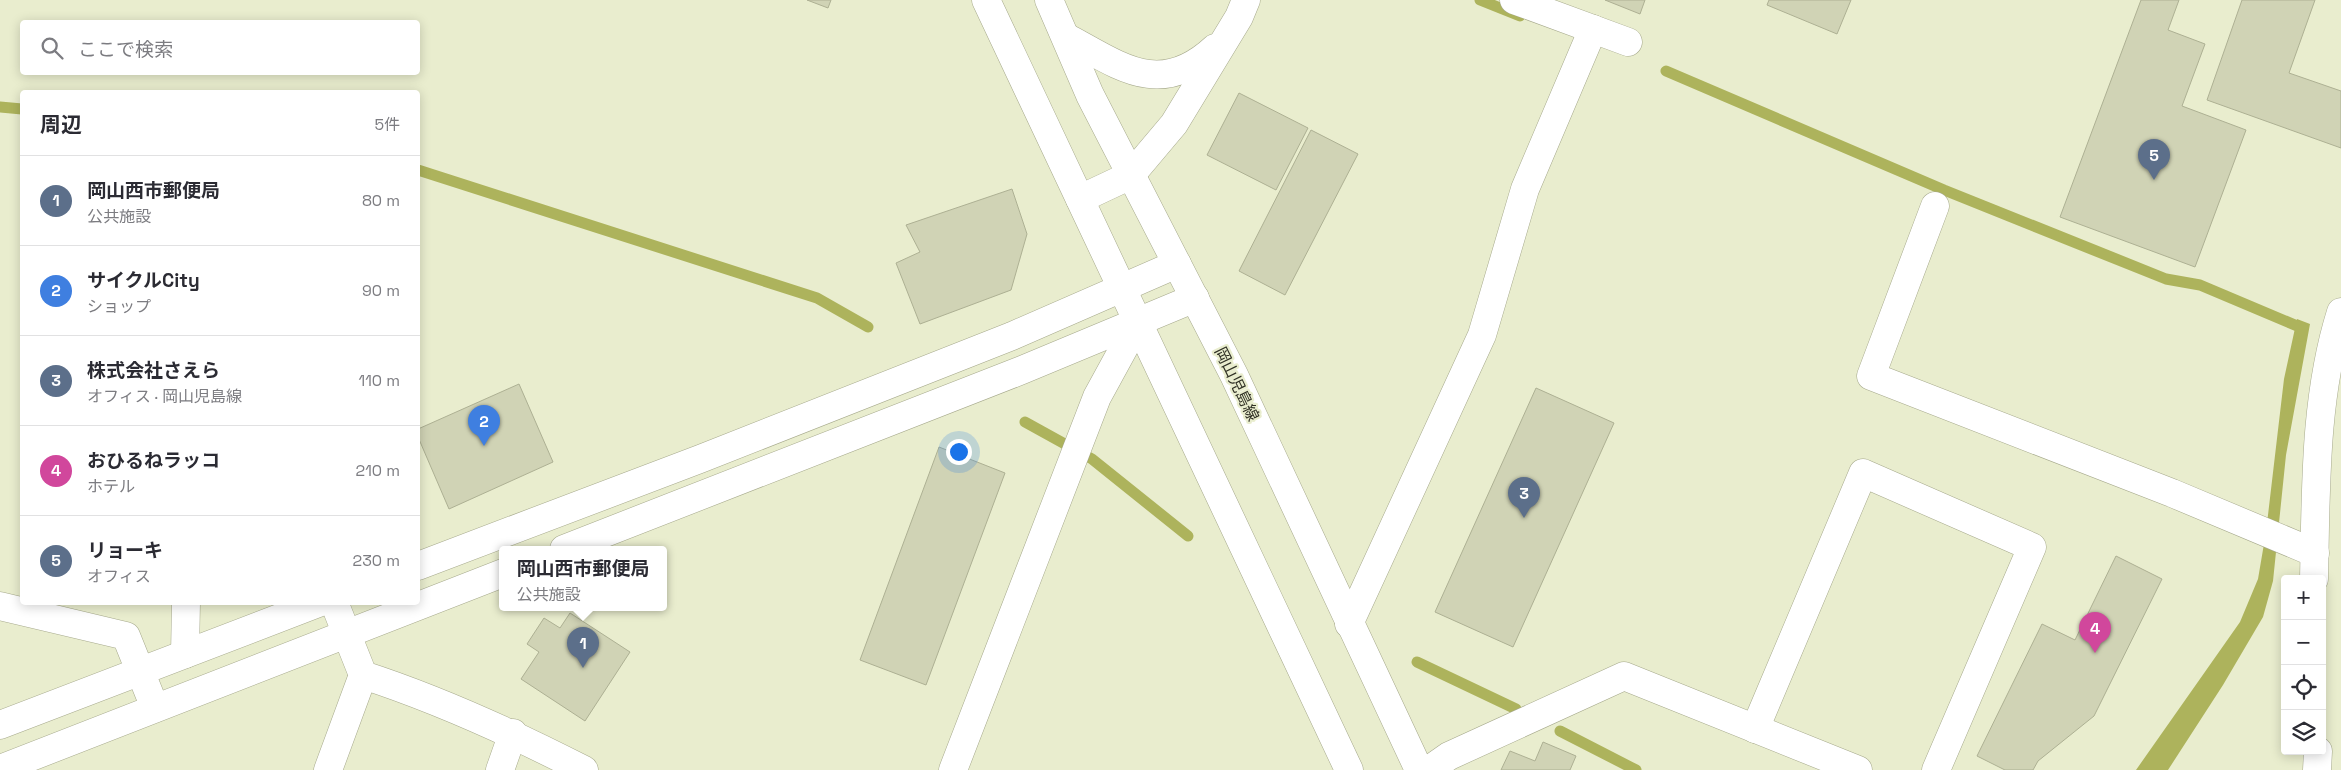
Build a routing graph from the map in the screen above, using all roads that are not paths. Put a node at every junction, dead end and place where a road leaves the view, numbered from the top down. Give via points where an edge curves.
1 (986, 0) edge
2 (1049, 0) edge
3 (1246, 0) edge
4 (1514, 0) edge
5 (1593, 29) junction
6 (1066, 37) junction
7 (1227, 37) junction
8 (1628, 42) dead end
9 (1131, 175) junction
10 (1080, 199) junction
11 (1935, 206) dead end
12 (1177, 264) junction
13 (1122, 288) junction
14 (1195, 298) junction
15 (2341, 312) edge
16 (1138, 322) junction
17 (572, 546) edge
18 (420, 565) edge
19 (2314, 566) edge
20 (499, 575) edge
21 (186, 605) edge
22 (313, 605) edge
23 (335, 605) edge
24 (0, 606) edge
25 (1349, 624) junction
26 (347, 634) junction
27 (185, 654) junction
28 (141, 671) junction
29 (363, 675) junction
30 (155, 708) junction
31 (0, 725) edge
32 (1755, 728) junction
33 (513, 733) junction
34 (2318, 755) edge
35 (0, 769) edge
36 (328, 770) edge
37 (500, 770) edge
38 (584, 770) edge
39 (953, 770) edge
40 (1349, 770) edge
41 (1419, 770) edge
42 (1429, 770) edge
43 (1858, 770) edge
44 (1936, 770) edge
45 (2317, 770) edge

1 - 10 street
2 - 6 street, 岡山児島線
3 - 7 street
4 - 5 street
5 - 8 street
5 - 25 street via 1525,189 1482,335
6 - 7 street via 1128,70 1160,76 1179,72 1207,56
6 - 9 street, 岡山児島線 via 1090,95
7 - 9 street via 1174,124
9 - 10 street
9 - 12 street, 岡山児島線
10 - 13 street
11 - 19 street via 1872,376 2172,493 2288,542
12 - 13 street
12 - 14 street, 岡山児島線
13 - 16 street
13 - 18 street via 1012,336
14 - 16 street
14 - 25 street, 岡山児島線 via 1238,383
15 - 19 street via 2320,410
16 - 17 street
16 - 39 street via 1097,397
16 - 40 street
20 - 26 street
21 - 27 street
22 - 27 street
23 - 26 street
24 - 28 street via 126,636
25 - 41 street, 岡山児島線
26 - 29 street
26 - 30 street
27 - 28 street
28 - 30 street
28 - 31 street
29 - 33 street via 417,692
29 - 36 street
30 - 35 street
32 - 42 street via 1624,676 1449,756
32 - 43 street
32 - 44 street via 1863,473 2032,547
33 - 37 street
33 - 38 street
34 - 45 street

